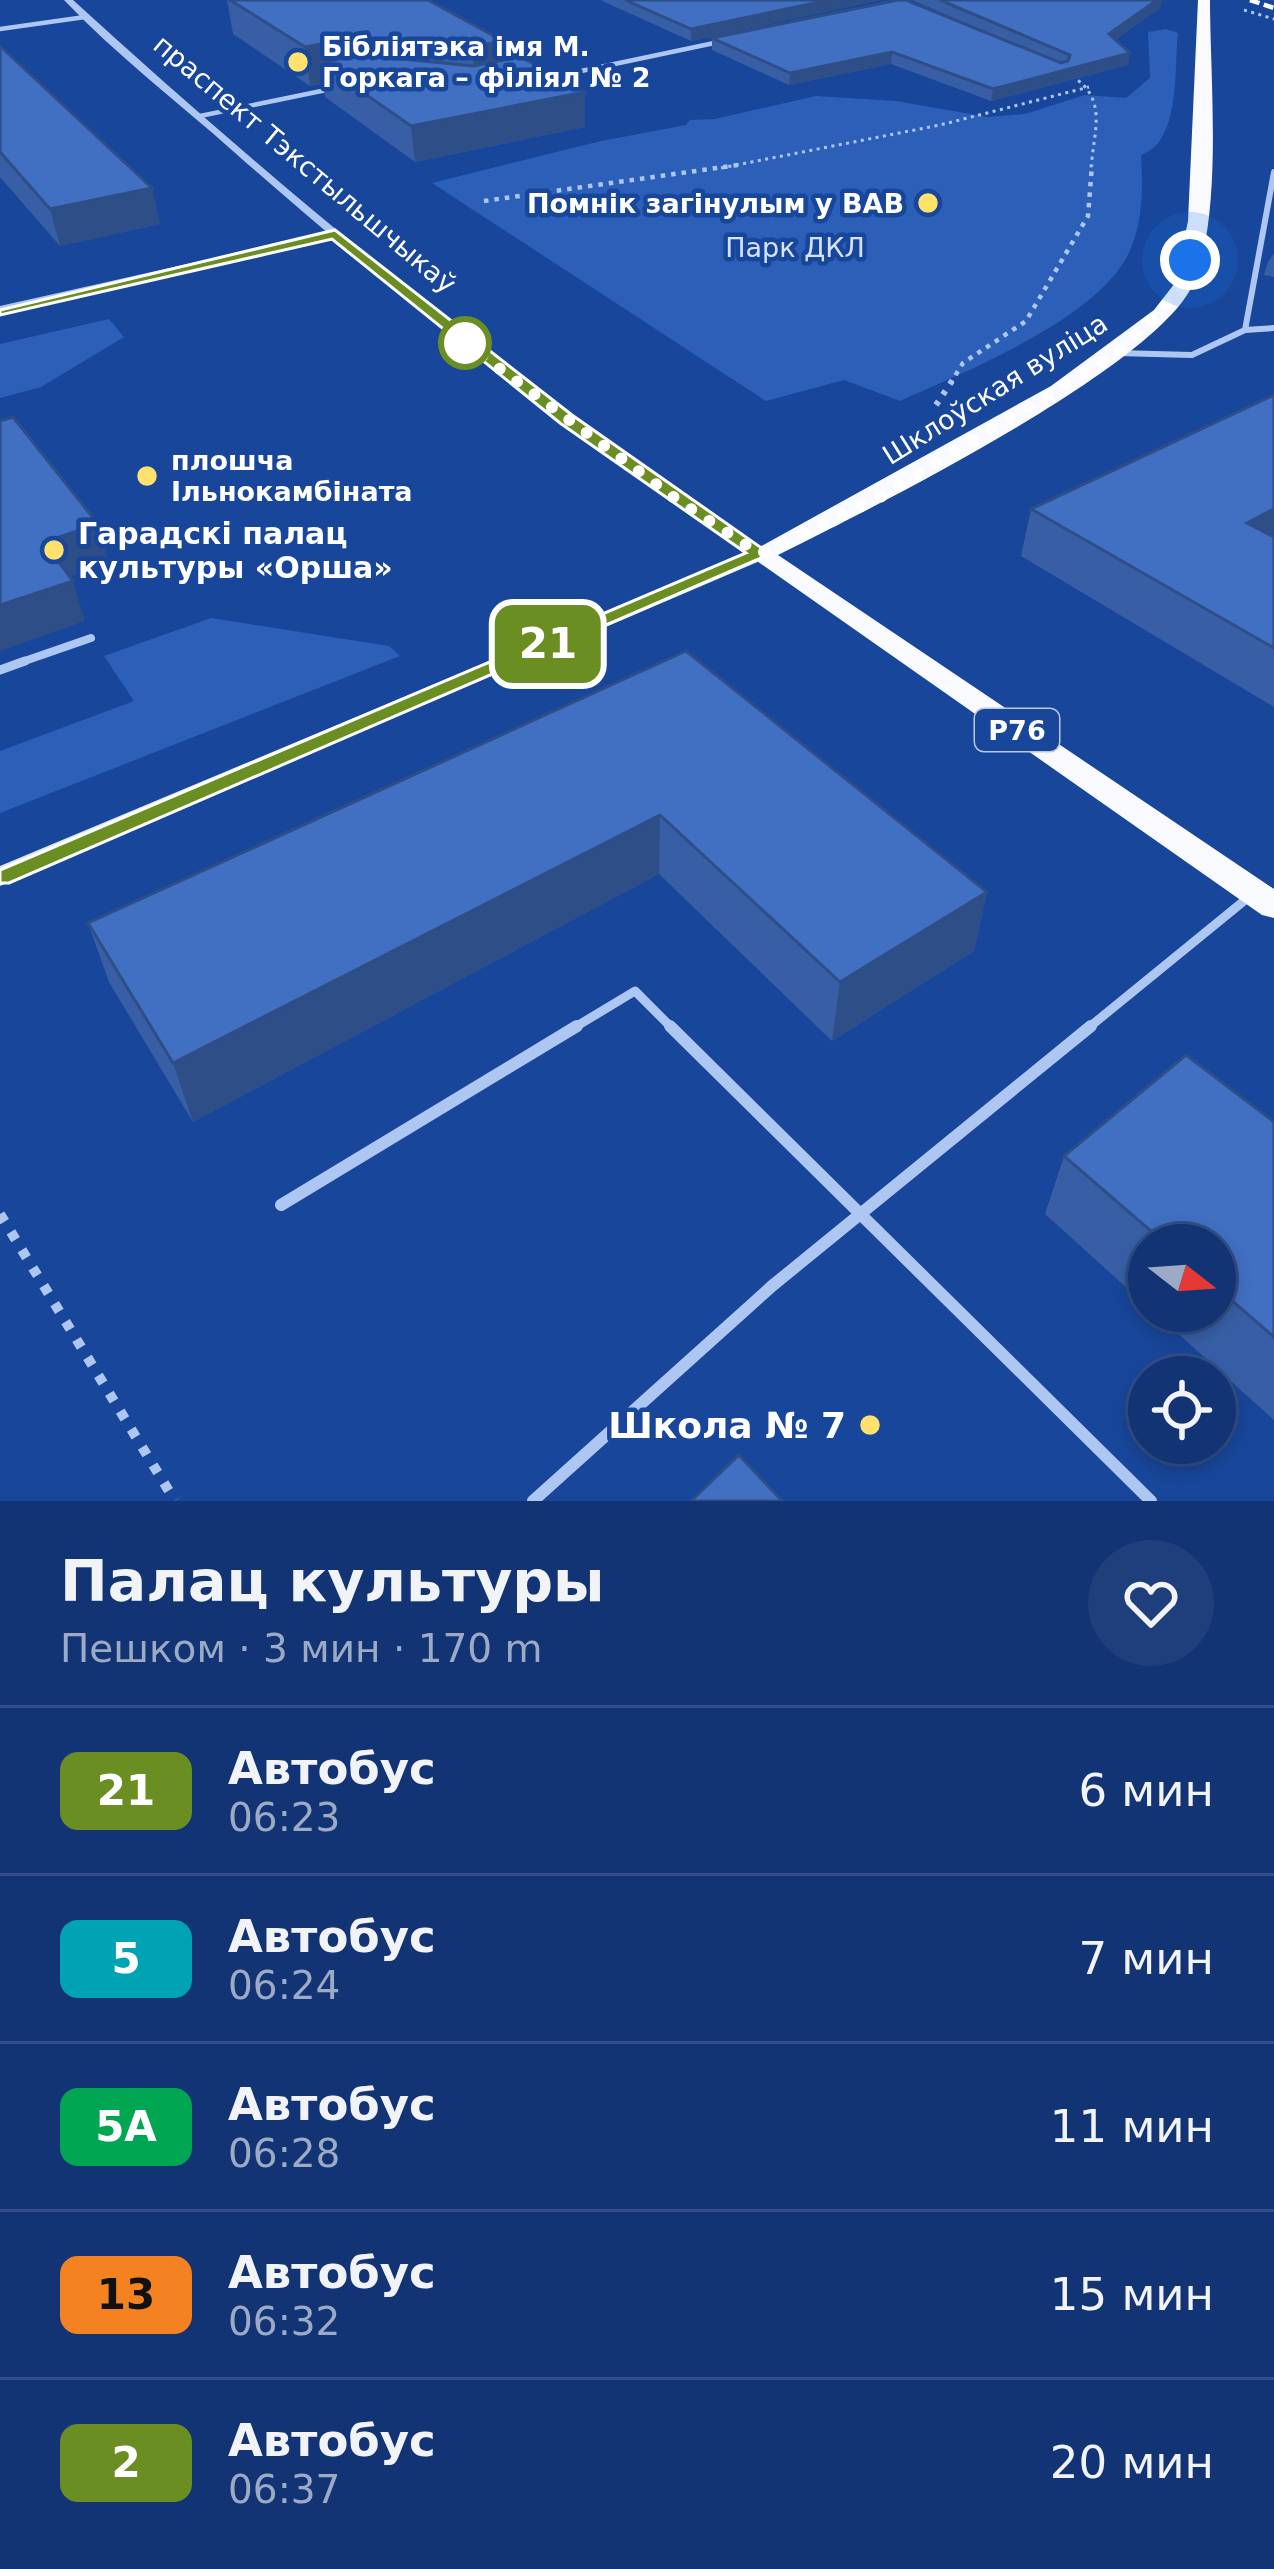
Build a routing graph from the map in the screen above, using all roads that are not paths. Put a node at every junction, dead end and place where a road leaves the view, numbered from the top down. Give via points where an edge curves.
1 (68, 0) edge
2 (1204, 0) edge
3 (86, 16) junction
4 (0, 29) edge
5 (723, 41) edge
6 (543, 79) edge
7 (344, 86) edge
8 (200, 116) junction
9 (1274, 172) edge
10 (335, 235) junction
11 (0, 310) edge
12 (1274, 328) edge
13 (1245, 330) junction
14 (1117, 353) junction
15 (760, 554) junction
16 (91, 638) dead end
17 (0, 670) edge
18 (0, 877) edge
19 (1264, 899) edge
20 (280, 1205) dead end
21 (861, 1213) junction
22 (533, 1501) edge
23 (1150, 1501) edge

1 - 3 street, праспект Тэкстыльшчыкаў
2 - 14 main road, Шклоўская вуліца via 1196,230 1183,289
3 - 4 lane
3 - 8 street, праспект Тэкстыльшчыкаў
5 - 6 lane
7 - 8 lane
8 - 10 street, праспект Тэкстыльшчыкаў
9 - 13 lane
10 - 11 street
10 - 15 street, праспект Тэкстыльшчыкаў via 549,406
12 - 13 lane
13 - 14 lane via 1192,355
14 - 15 main road, Шклоўская вуліца via 882,496
15 - 18 main road
15 - 19 main road, праспект Тэкстыльшчыкаў / Р76
16 - 17 lane
19 - 21 lane
20 - 21 lane via 635,991
21 - 22 lane
21 - 23 lane

